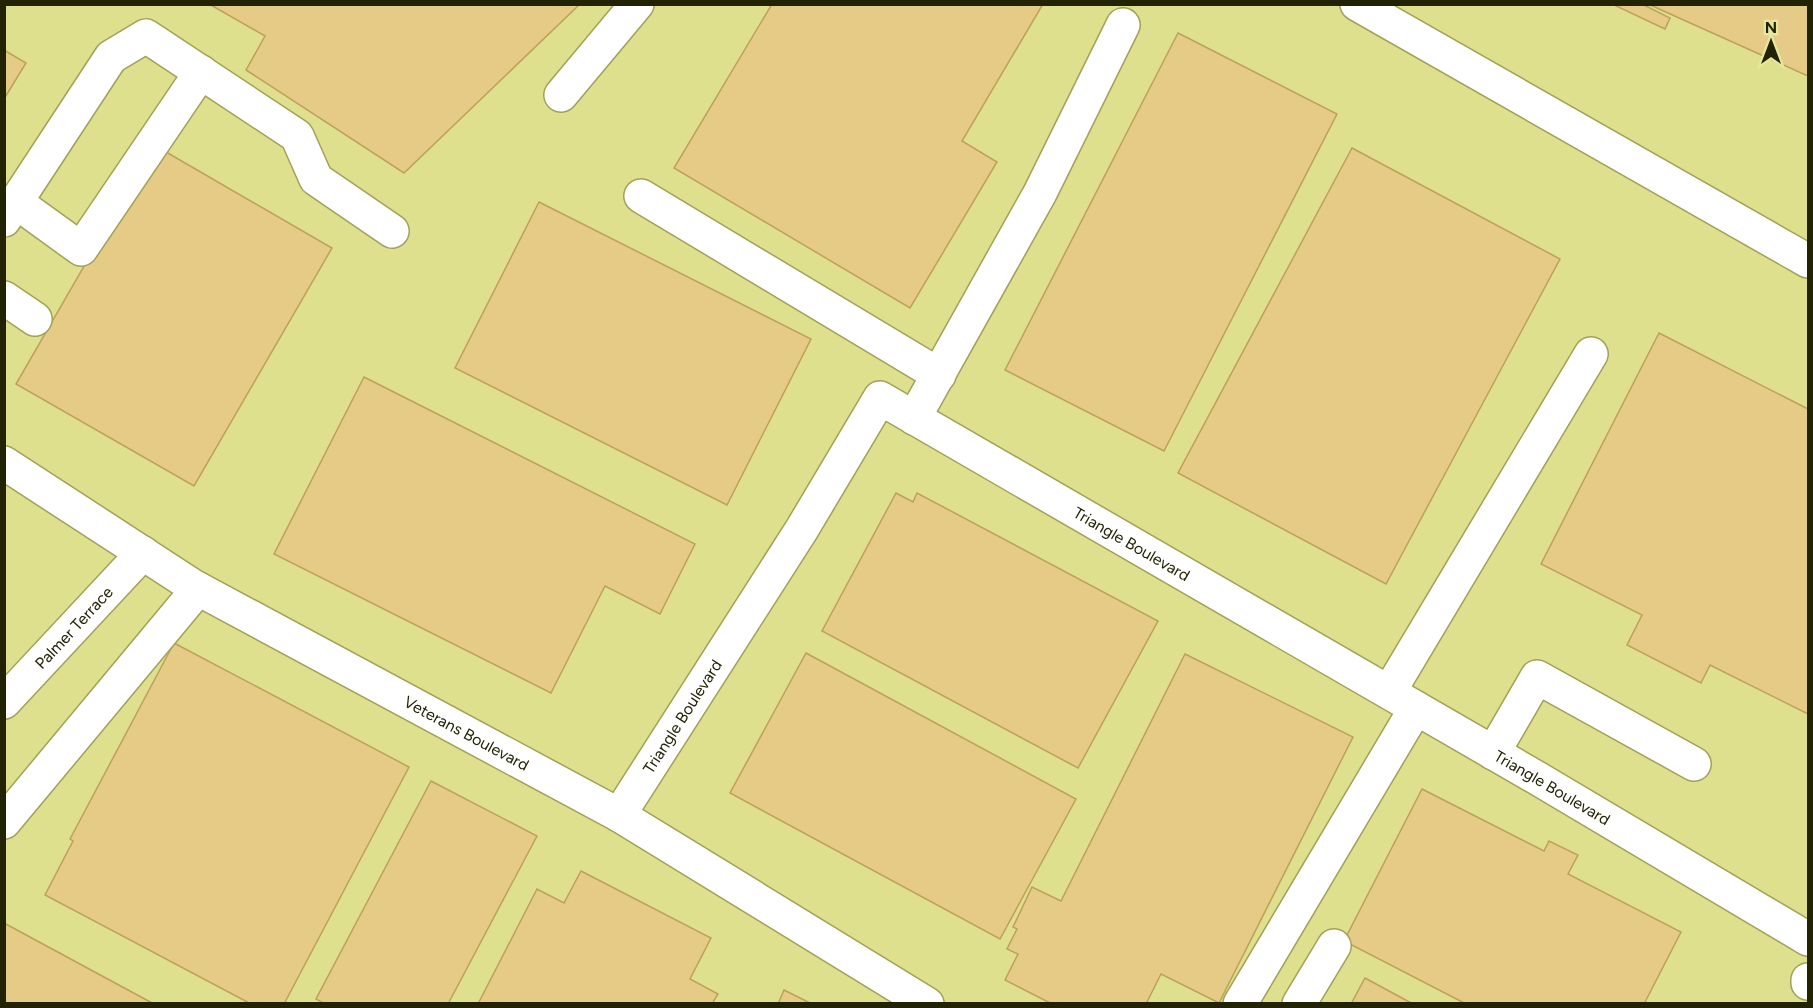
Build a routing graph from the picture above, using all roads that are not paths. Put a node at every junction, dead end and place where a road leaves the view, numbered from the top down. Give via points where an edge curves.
1 (637, 4) edge
2 (1357, 4) edge
3 (1123, 25) dead end
4 (201, 72) junction
5 (561, 95) dead end
6 (641, 196) dead end
7 (10, 211) edge
8 (392, 231) dead end
9 (1809, 261) edge
10 (4, 298) edge
11 (35, 319) dead end
12 (1591, 354) dead end
13 (939, 375) junction
14 (914, 418) junction
15 (4, 463) edge
16 (143, 553) junction
17 (198, 589) junction
18 (1402, 700) junction
19 (4, 702) edge
20 (1493, 753) junction
21 (1694, 764) dead end
22 (619, 815) junction
23 (4, 822) edge
24 (1809, 939) edge
25 (1334, 946) dead end
26 (927, 1004) edge
27 (1240, 1004) edge
28 (1299, 1004) edge

1 - 5 street
2 - 9 street
3 - 13 street via 1040,193
4 - 7 street via 146,36 111,57
4 - 7 street via 81,249
4 - 8 street via 297,136 316,179
6 - 13 street
10 - 11 street
12 - 18 street
13 - 14 street
14 - 18 street, Triangle Boulevard
14 - 22 street, Triangle Boulevard via 880,398
15 - 16 street, Veterans Boulevard
16 - 17 street, Veterans Boulevard
16 - 19 street, Palmer Terrace
17 - 22 street, Veterans Boulevard
17 - 23 street
18 - 20 street, Triangle Boulevard
18 - 27 street
20 - 21 street via 1537,677
20 - 24 street, Triangle Boulevard
22 - 26 street, Veterans Boulevard
25 - 28 street

